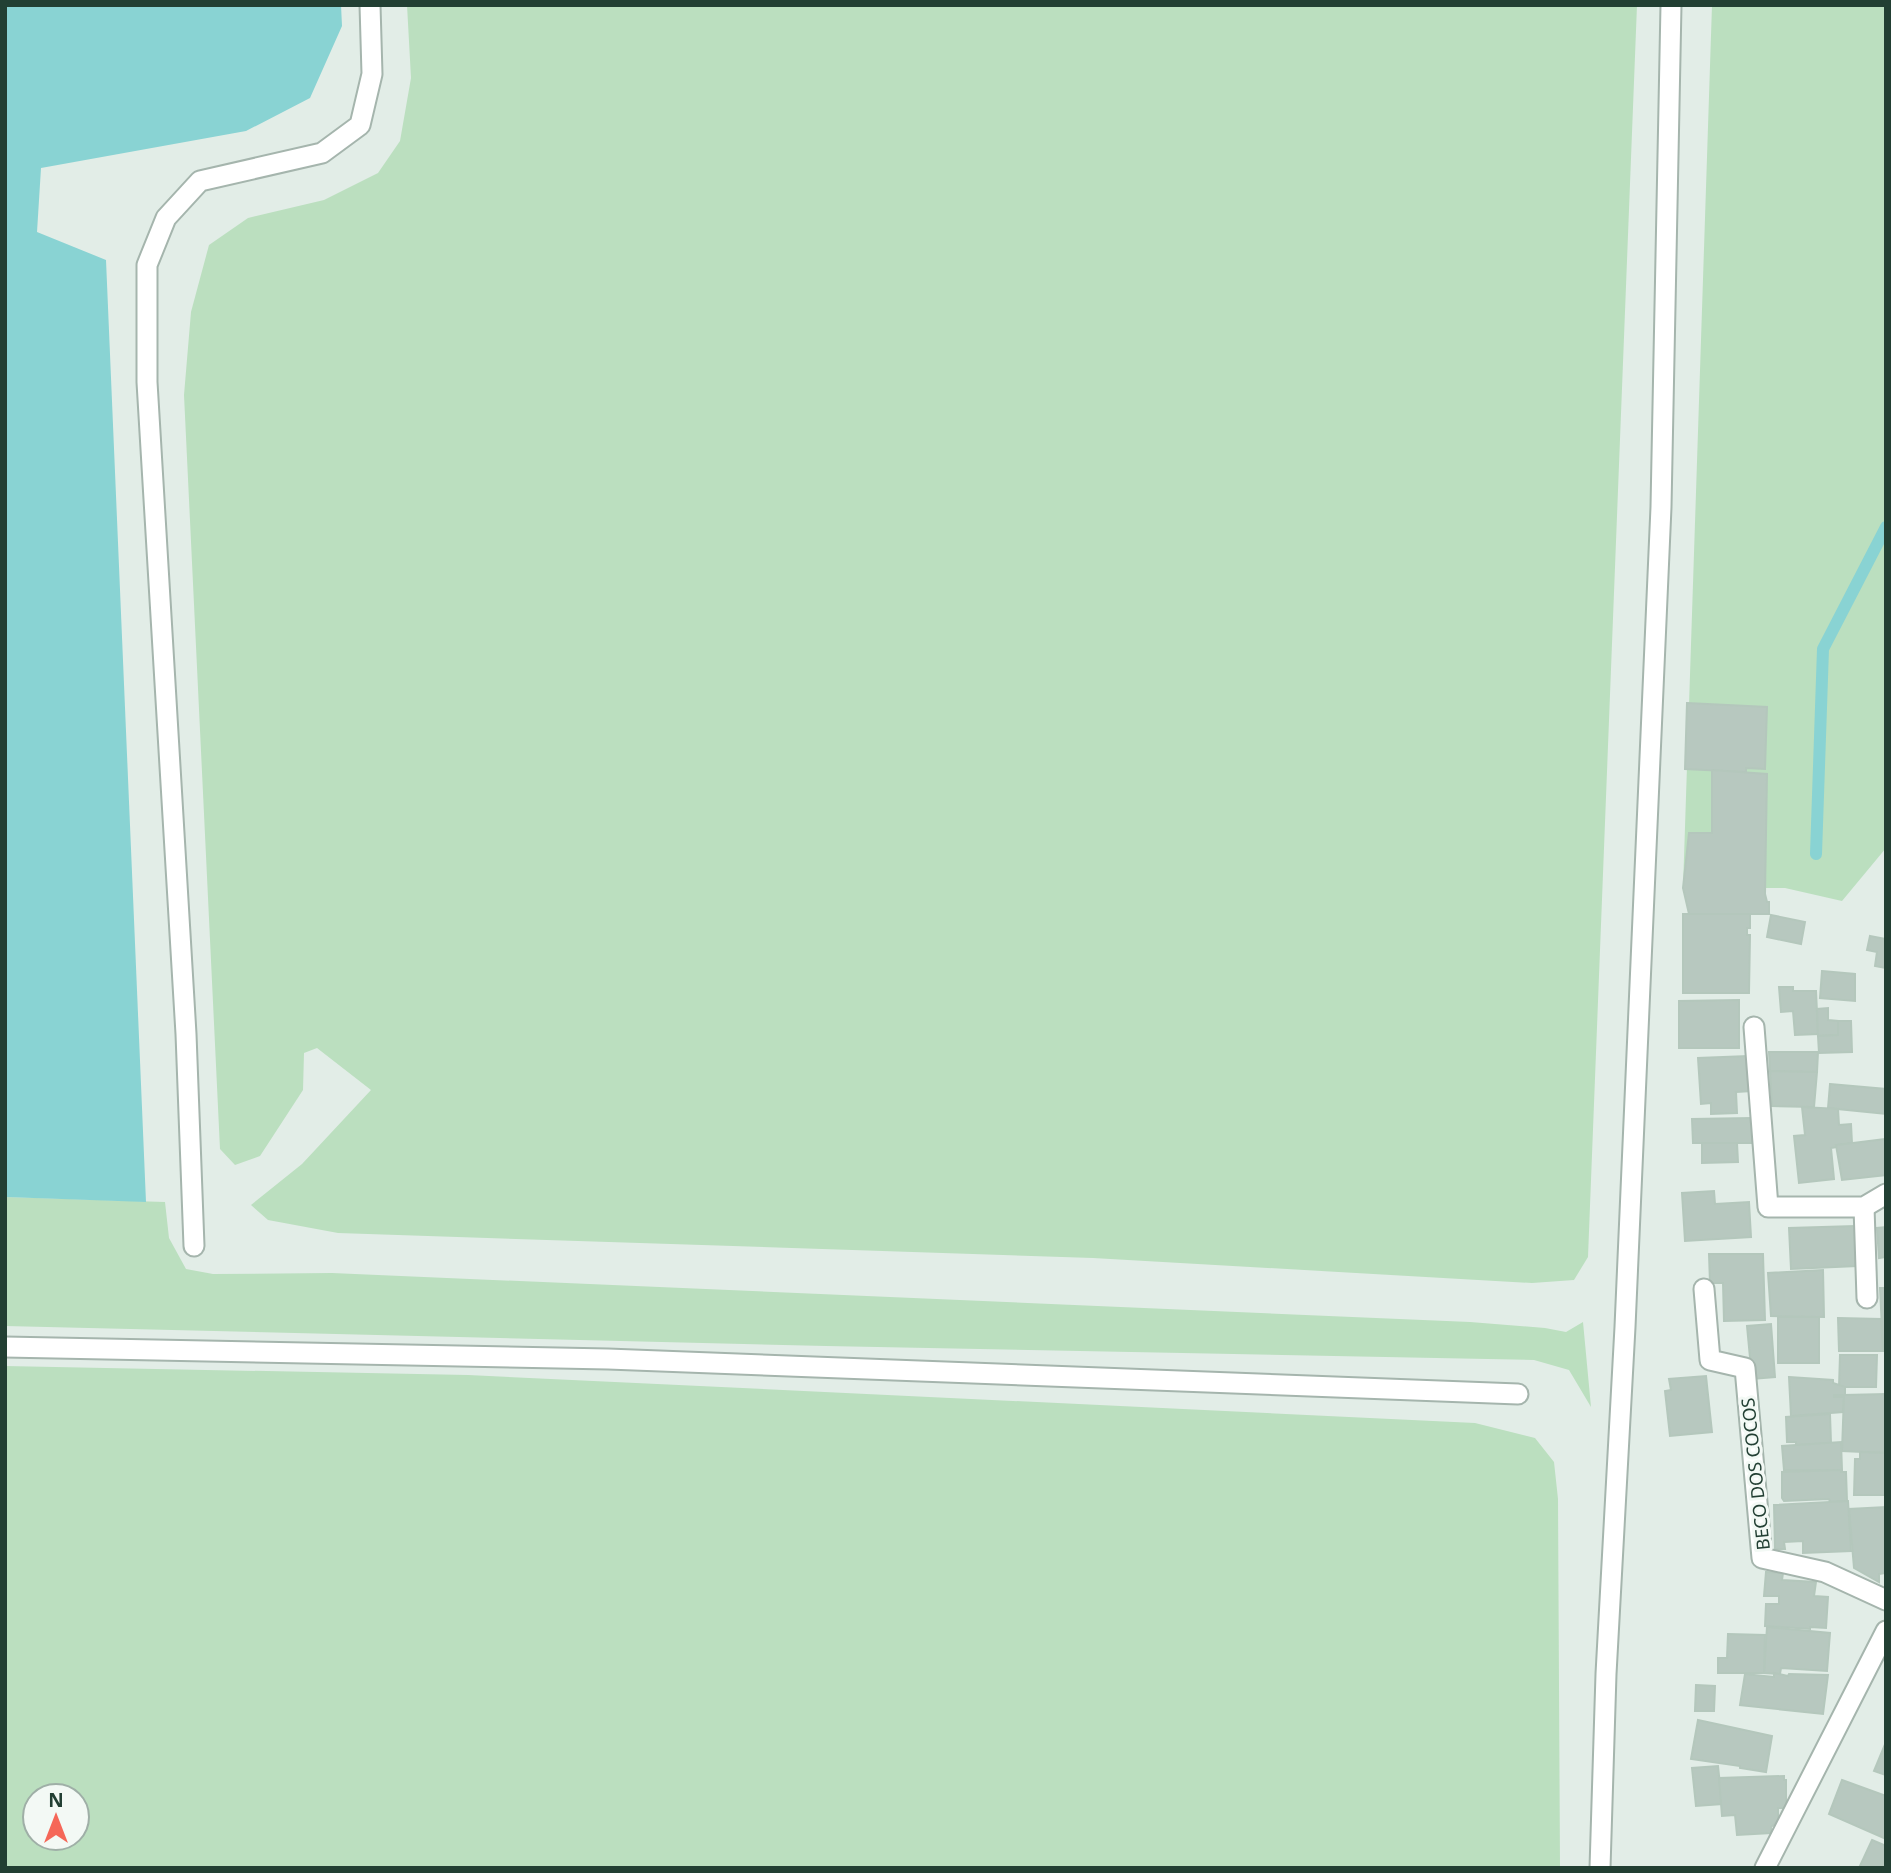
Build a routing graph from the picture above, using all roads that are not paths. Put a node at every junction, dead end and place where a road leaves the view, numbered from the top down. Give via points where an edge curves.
1 (370, 5) edge
2 (1671, 5) edge
3 (1754, 1027) dead end
4 (1886, 1194) edge
5 (1864, 1208) junction
6 (194, 1246) dead end
7 (1704, 1289) dead end
8 (1867, 1298) dead end
9 (5, 1347) edge
10 (1518, 1394) dead end
11 (1886, 1600) edge
12 (1886, 1631) edge
13 (1600, 1868) edge
14 (1765, 1868) edge

1 - 6 lane via 372,74 360,125 322,153 200,181 166,218 147,265 147,382 186,1034
2 - 13 lane via 1661,508
3 - 5 lane via 1768,1208
4 - 5 lane
5 - 8 lane
7 - 11 lane, BECO DOS COCOS via 1710,1360 1745,1368 1762,1558 1825,1572
9 - 10 lane via 608,1359
12 - 14 lane

